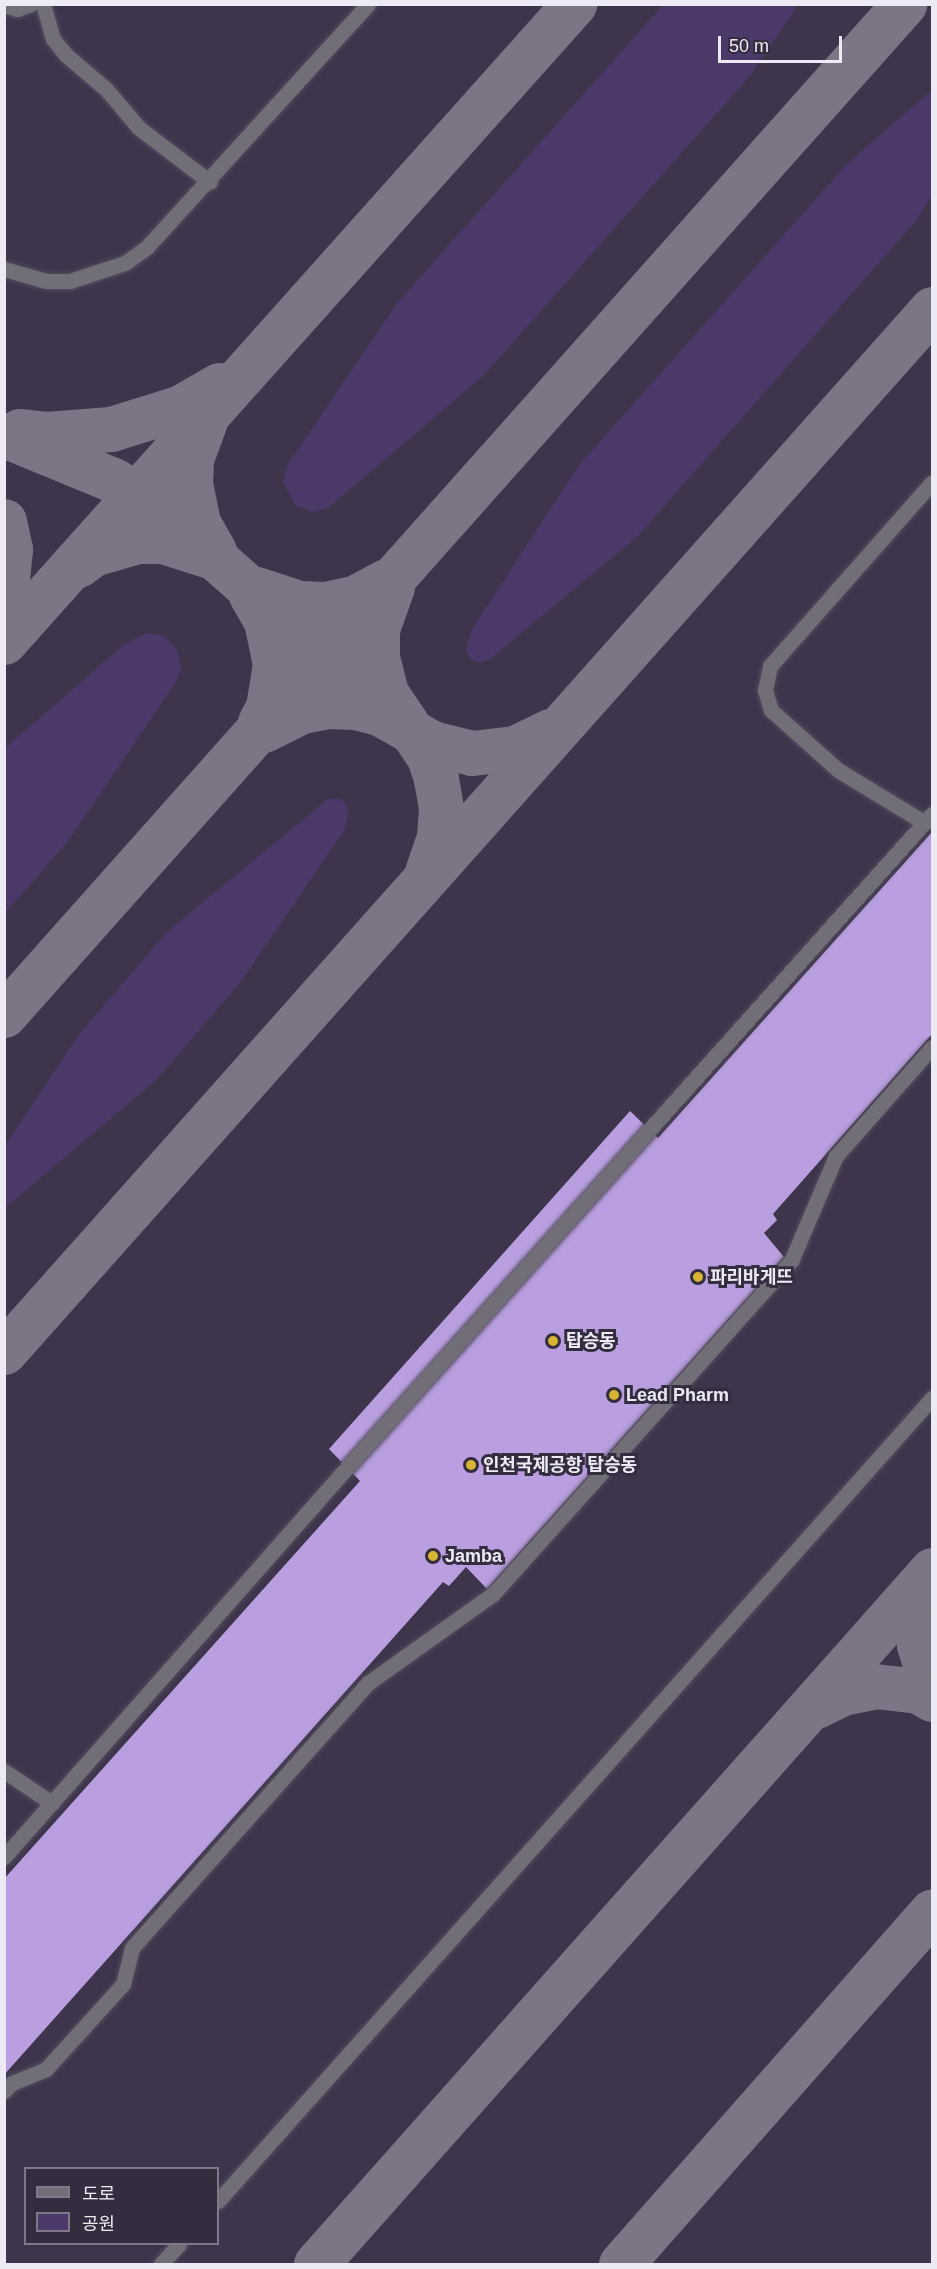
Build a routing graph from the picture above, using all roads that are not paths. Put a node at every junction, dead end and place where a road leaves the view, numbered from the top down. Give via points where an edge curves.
1 (31, 4) edge
2 (43, 4) edge
3 (368, 4) edge
4 (4, 5) edge
5 (210, 182) junction
6 (4, 269) edge
7 (933, 482) edge
8 (929, 819) edge
9 (933, 1047) edge
10 (933, 1398) edge
11 (4, 1771) edge
12 (52, 1803) junction
13 (4, 1857) edge
14 (4, 2091) edge
15 (219, 2200) edge
16 (179, 2245) edge
17 (161, 2265) edge

1 - 4 lane via 17,9
2 - 5 lane via 53,39 66,55 106,89 139,128
3 - 5 lane
5 - 6 lane via 147,247 116,267 70,281 46,281
7 - 8 lane via 770,666 765,690 771,710 838,770
8 - 12 lane
9 - 14 lane via 836,1156 792,1259 493,1594 368,1683 132,1948 123,1984 46,2069 12,2083
10 - 15 lane
11 - 12 lane
12 - 13 lane
16 - 17 lane

